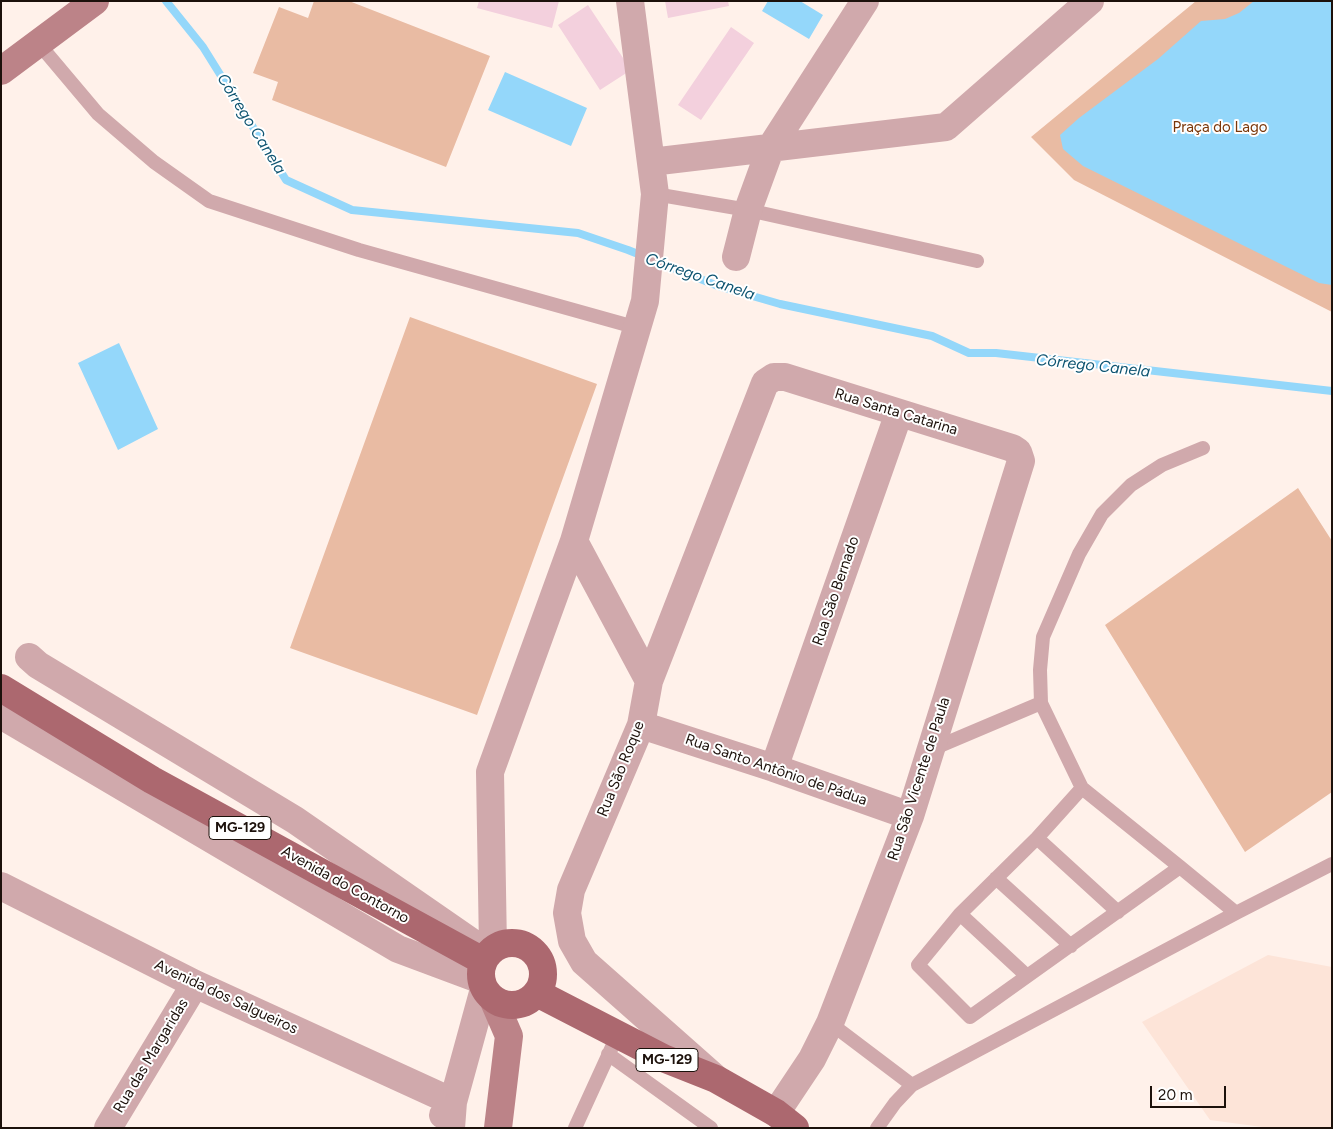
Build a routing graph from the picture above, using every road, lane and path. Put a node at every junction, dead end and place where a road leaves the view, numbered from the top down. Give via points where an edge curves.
1 (95, 1) edge
2 (630, 1) edge
3 (865, 1) edge
4 (1090, 1) edge
5 (39, 44) junction
6 (1, 71) edge
7 (771, 148) junction
8 (651, 162) junction
9 (654, 194) junction
10 (748, 210) junction
11 (736, 257) dead end
12 (977, 262) dead end
13 (638, 328) junction
14 (765, 383) joint
15 (898, 413) junction
16 (1203, 448) dead end
17 (1021, 461) joint
18 (574, 540) junction
19 (30, 657) dead end
20 (649, 681) junction
21 (1, 688) edge
22 (1041, 703) junction
23 (1, 715) edge
24 (641, 724) junction
25 (929, 751) junction
26 (774, 768) junction
27 (1082, 788) junction
28 (910, 816) junction
29 (1037, 838) junction
30 (1332, 864) edge
31 (1180, 867) junction
32 (996, 878) junction
33 (1, 886) edge
34 (1118, 912) junction
35 (1236, 913) junction
36 (960, 914) junction
37 (1071, 946) junction
38 (487, 972) junction
39 (1027, 976) junction
40 (195, 984) junction
41 (537, 993) junction
42 (830, 1023) junction
43 (613, 1045) junction
44 (716, 1079) junction
45 (912, 1085) junction
46 (452, 1115) edge
47 (785, 1120) edge
48 (108, 1128) edge
49 (434, 1128) edge
50 (498, 1128) edge
51 (575, 1128) edge
52 (711, 1128) edge
53 (877, 1128) edge

1 - 5 street
2 - 8 street
3 - 7 street
4 - 7 street via 946,127
5 - 6 street
5 - 13 lane via 98,114 154,162 209,201 359,250
7 - 8 street
7 - 10 street
8 - 9 street
9 - 10 lane
9 - 13 street via 645,301
10 - 11 street
10 - 12 lane
13 - 18 street
14 - 15 street, Rua Santa Catarina via 774,377 785,377
14 - 20 street, Rua São Roque
15 - 17 street, Rua Santa Catarina via 1012,448 1018,452
15 - 26 street, Rua São Bernado
16 - 22 lane via 1162,465 1132,485 1102,514 1079,554 1043,637
17 - 25 street, Rua São Vicente de Paula
18 - 20 street
18 - 38 street via 490,772
19 - 38 street via 38,665 295,820
20 - 24 street, Rua São Roque
21 - 38 main road, Avenida do Contorno / MG-129 via 152,780
22 - 25 lane
22 - 27 lane
23 - 38 street via 398,949
24 - 26 street, Rua Santo Antônio de Pádua
24 - 44 street, Rua São Roque via 571,890 567,913 572,941 584,962
25 - 28 street, Rua São Vicente de Paula
26 - 28 street, Rua Santo Antônio de Pádua
27 - 29 lane
27 - 31 lane
28 - 42 street, Rua São Vicente de Paula
29 - 32 lane
29 - 34 lane
30 - 35 lane
31 - 34 lane
31 - 35 lane
32 - 36 lane
32 - 37 lane
33 - 40 street, Avenida dos Salgueiros
34 - 37 lane
35 - 45 lane
36 - 39 lane
36 - 39 lane via 918,965 970,1017
37 - 39 lane
38 - 41 main road, MG-129 via 504,1004 516,1005
38 - 41 main road via 506,942 519,943 531,949 543,967 542,985
38 - 46 street
38 - 50 street via 509,1036
40 - 46 street, Avenida dos Salgueiros
40 - 48 street, Rua das Margaridas
41 - 43 main road, MG-129
42 - 45 lane
42 - 47 street, Rua São Vicente de Paula
43 - 44 main road, MG-129 via 663,1058
43 - 51 lane
43 - 52 lane
44 - 47 main road, MG-129
45 - 53 lane
46 - 49 street

